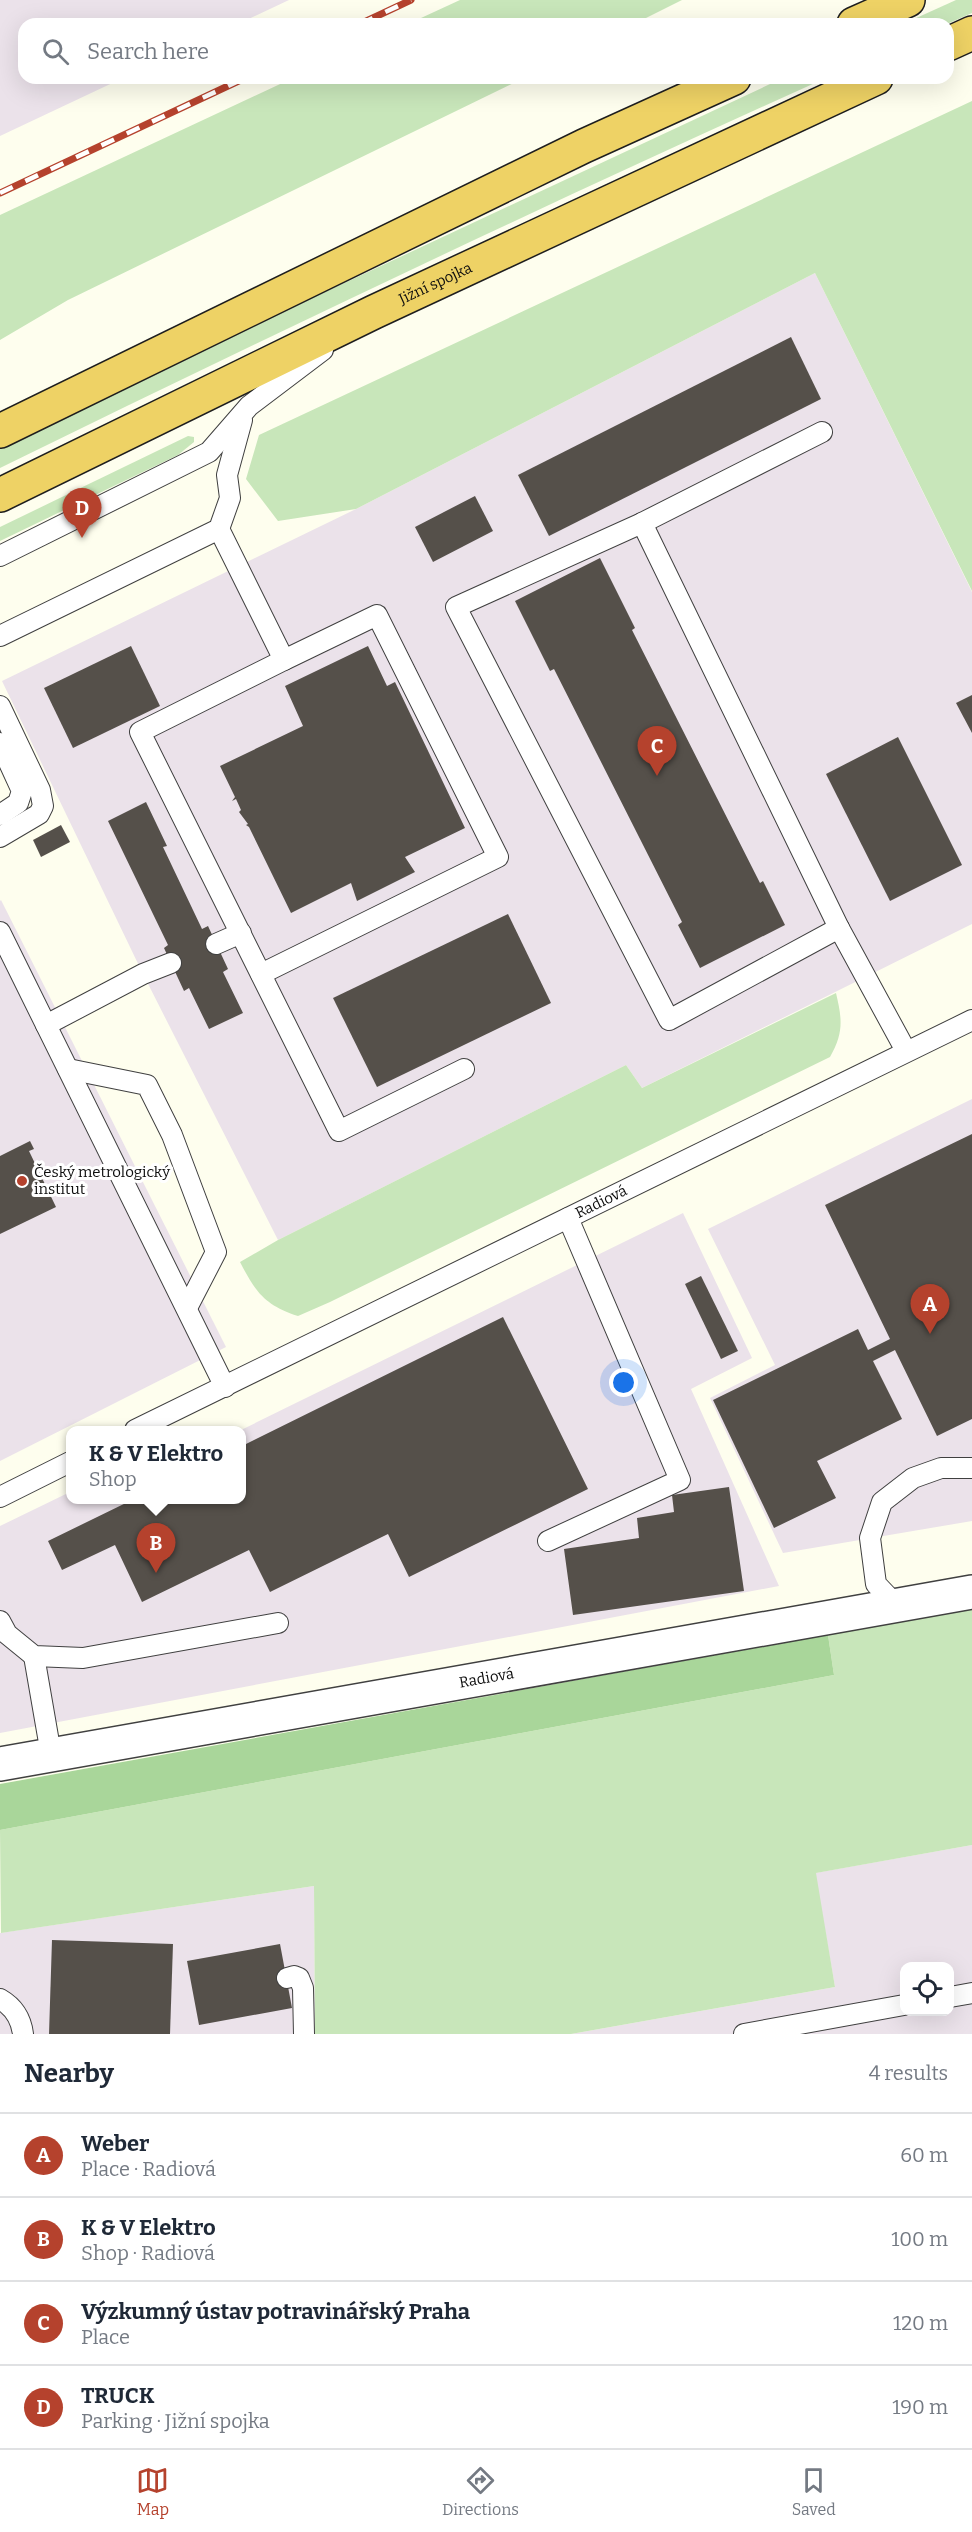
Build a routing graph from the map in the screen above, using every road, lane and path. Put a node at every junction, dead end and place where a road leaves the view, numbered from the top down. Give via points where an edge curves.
1 (908, 0) edge
2 (868, 18) edge
3 (972, 33) edge
4 (954, 41) edge
5 (721, 84) edge
6 (863, 84) edge
7 (374, 312) junction
8 (249, 406) junction
9 (0, 431) edge
10 (822, 432) dead end
11 (0, 495) edge
12 (642, 523) junction
13 (219, 529) junction
14 (0, 556) edge
15 (0, 636) edge
16 (284, 660) junction
17 (0, 706) edge
18 (0, 743) edge
19 (0, 815) edge
20 (0, 837) edge
21 (839, 928) junction
22 (0, 933) edge
23 (241, 933) junction
24 (216, 944) dead end
25 (171, 963) dead end
26 (261, 974) junction
27 (972, 1020) edge
28 (46, 1025) junction
29 (906, 1051) junction
30 (68, 1069) junction
31 (464, 1069) dead end
32 (568, 1218) junction
33 (187, 1308) junction
34 (225, 1387) junction
35 (145, 1426) edge
36 (66, 1464) edge
37 (972, 1468) edge
38 (0, 1497) edge
39 (548, 1541) dead end
40 (972, 1592) edge
41 (897, 1606) junction
42 (0, 1621) edge
43 (278, 1623) dead end
44 (34, 1656) junction
45 (51, 1754) junction
46 (0, 1764) edge
47 (286, 1978) dead end
48 (972, 1993) edge
49 (954, 1996) edge
50 (0, 1999) edge
51 (900, 2006) edge
52 (23, 2034) edge
53 (304, 2034) edge
54 (744, 2034) edge

1 - 2 highway
3 - 4 highway
5 - 9 highway via 573,151
6 - 7 highway, Jižní spojka
7 - 8 lane
7 - 11 highway, Jižní spojka
8 - 13 lane via 241,420 227,475 231,493
8 - 14 lane via 209,452
10 - 12 lane
12 - 21 lane
12 - 21 lane via 456,607 669,1020
13 - 15 lane
13 - 16 lane
16 - 23 lane via 140,732
16 - 26 lane via 377,615 498,857
17 - 20 lane via 43,797 39,814
18 - 19 lane via 22,791 18,804
21 - 29 lane
22 - 28 lane
23 - 24 lane
23 - 26 lane
25 - 28 lane
26 - 31 lane via 339,1131
27 - 29 lane, Radiová
28 - 30 lane
29 - 32 lane, Radiová
30 - 33 lane
30 - 33 lane via 147,1085 172,1135 216,1252
32 - 34 lane, Radiová
32 - 39 lane via 680,1480
33 - 34 lane
34 - 35 lane, Radiová
36 - 38 lane
37 - 41 lane via 941,1468 913,1478 882,1503 870,1538 876,1584
40 - 41 street, Radiová
41 - 45 street, Radiová
42 - 44 lane via 7,1634
43 - 44 lane via 83,1658
44 - 45 lane
45 - 46 street, Radiová
47 - 53 lane via 299,1978 303,1988
48 - 49 lane
50 - 52 lane via 11,2006
51 - 54 lane

